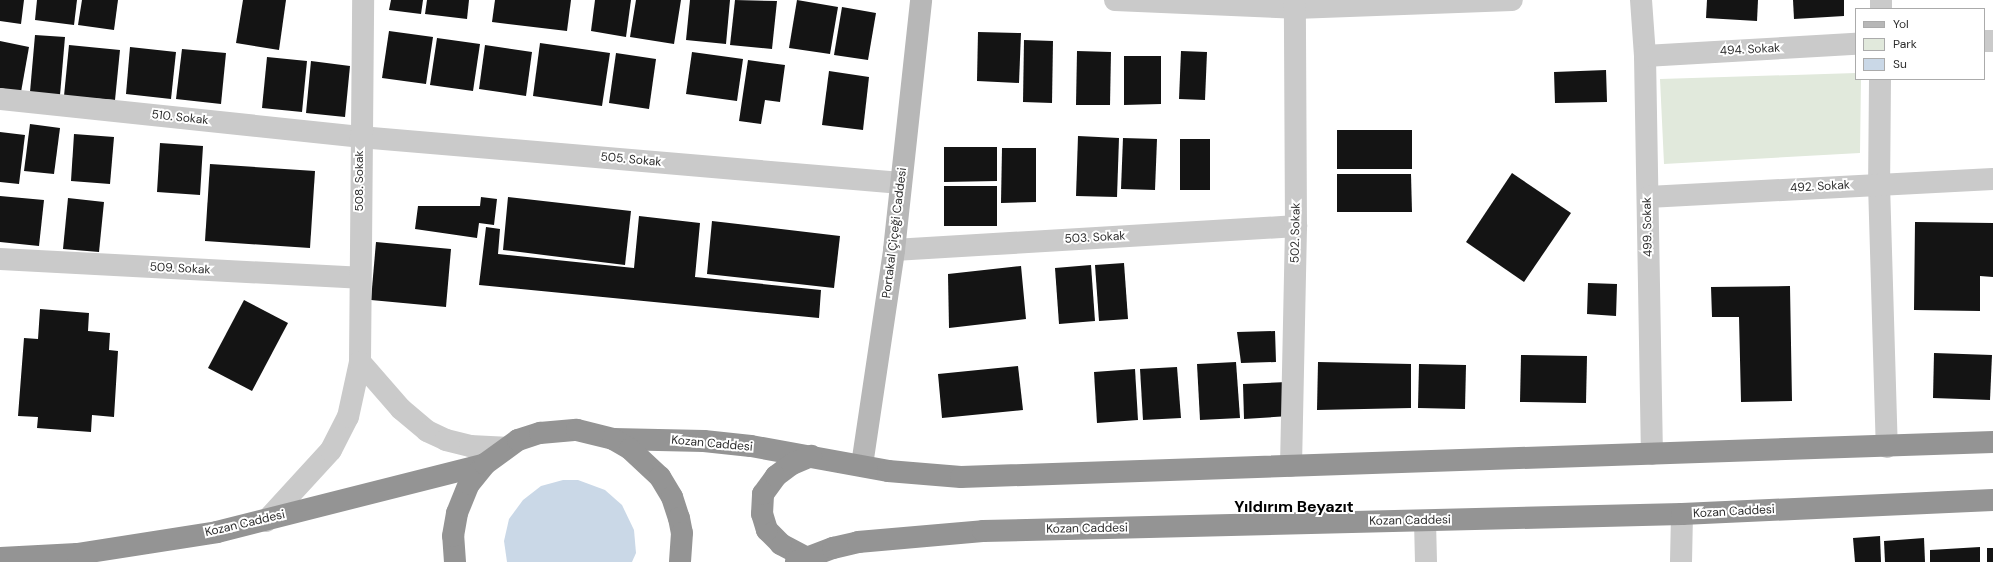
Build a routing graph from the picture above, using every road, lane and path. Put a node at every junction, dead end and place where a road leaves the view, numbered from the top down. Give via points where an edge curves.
1 (363, 0) edge
2 (921, 0) edge
3 (1115, 0) edge
4 (1512, 0) edge
5 (1641, 0) edge
6 (1295, 4) edge
7 (1855, 44) edge
8 (1645, 56) junction
9 (1880, 80) edge
10 (0, 99) edge
11 (360, 137) junction
12 (1993, 179) edge
13 (901, 183) junction
14 (1879, 184) junction
15 (1648, 197) junction
16 (1296, 226) junction
17 (894, 250) junction
18 (0, 259) edge
19 (359, 278) junction
20 (360, 362) junction
21 (613, 439) junction
22 (1993, 442) edge
23 (1887, 447) junction
24 (505, 448) junction
25 (1652, 454) junction
26 (811, 456) junction
27 (485, 464) junction
28 (862, 465) junction
29 (1291, 466) junction
30 (1993, 500) edge
31 (1682, 514) junction
32 (1425, 520) junction
33 (266, 521) junction
34 (832, 555) edge
35 (0, 558) edge
36 (802, 560) edge
37 (455, 562) edge
38 (680, 562) edge
39 (1426, 562) edge
40 (1681, 562) edge

1 - 11 street, 508. Sokak
2 - 13 street, Portakal Çiçeği Caddesi
3 - 6 street
4 - 6 street
5 - 8 street, 499. Sokak
6 - 16 street, 502. Sokak
7 - 8 street, 494. Sokak
8 - 15 street, 499. Sokak
9 - 14 street
10 - 11 street, 510. Sokak
11 - 13 street, 505. Sokak
11 - 19 street, 508. Sokak
12 - 14 street, 492. Sokak
13 - 17 street, Portakal Çiçeği Caddesi
14 - 15 street, 492. Sokak
14 - 23 street
15 - 25 street, 499. Sokak
16 - 17 street, 503. Sokak
16 - 29 street, 502. Sokak
17 - 28 street, Portakal Çiçeği Caddesi
18 - 19 street, 509. Sokak
19 - 20 street, 508. Sokak
20 - 24 street via 401,409 427,431 446,440 470,446
20 - 33 street, 508. Sokak via 348,417 331,450
21 - 24 highway via 577,430 556,431 540,433
21 - 26 highway, Kozan Caddesi via 704,442
21 - 38 highway via 630,448 660,477 672,497 682,533
22 - 23 highway, Kozan Caddesi
23 - 25 highway, Kozan Caddesi
24 - 27 highway
25 - 29 highway, Kozan Caddesi
26 - 28 highway, Kozan Caddesi
26 - 36 highway, Kozan Caddesi via 792,464 776,476 763,494 762,514 767,530
27 - 33 highway, Kozan Caddesi
27 - 37 highway via 469,484 457,513 453,536
28 - 29 highway, Kozan Caddesi via 888,471 961,477
30 - 31 highway, Kozan Caddesi
31 - 32 highway, Kozan Caddesi
31 - 40 street
32 - 34 highway, Kozan Caddesi via 982,531 858,542
32 - 39 street
33 - 35 highway, Kozan Caddesi via 93,552
34 - 36 highway, Kozan Caddesi

